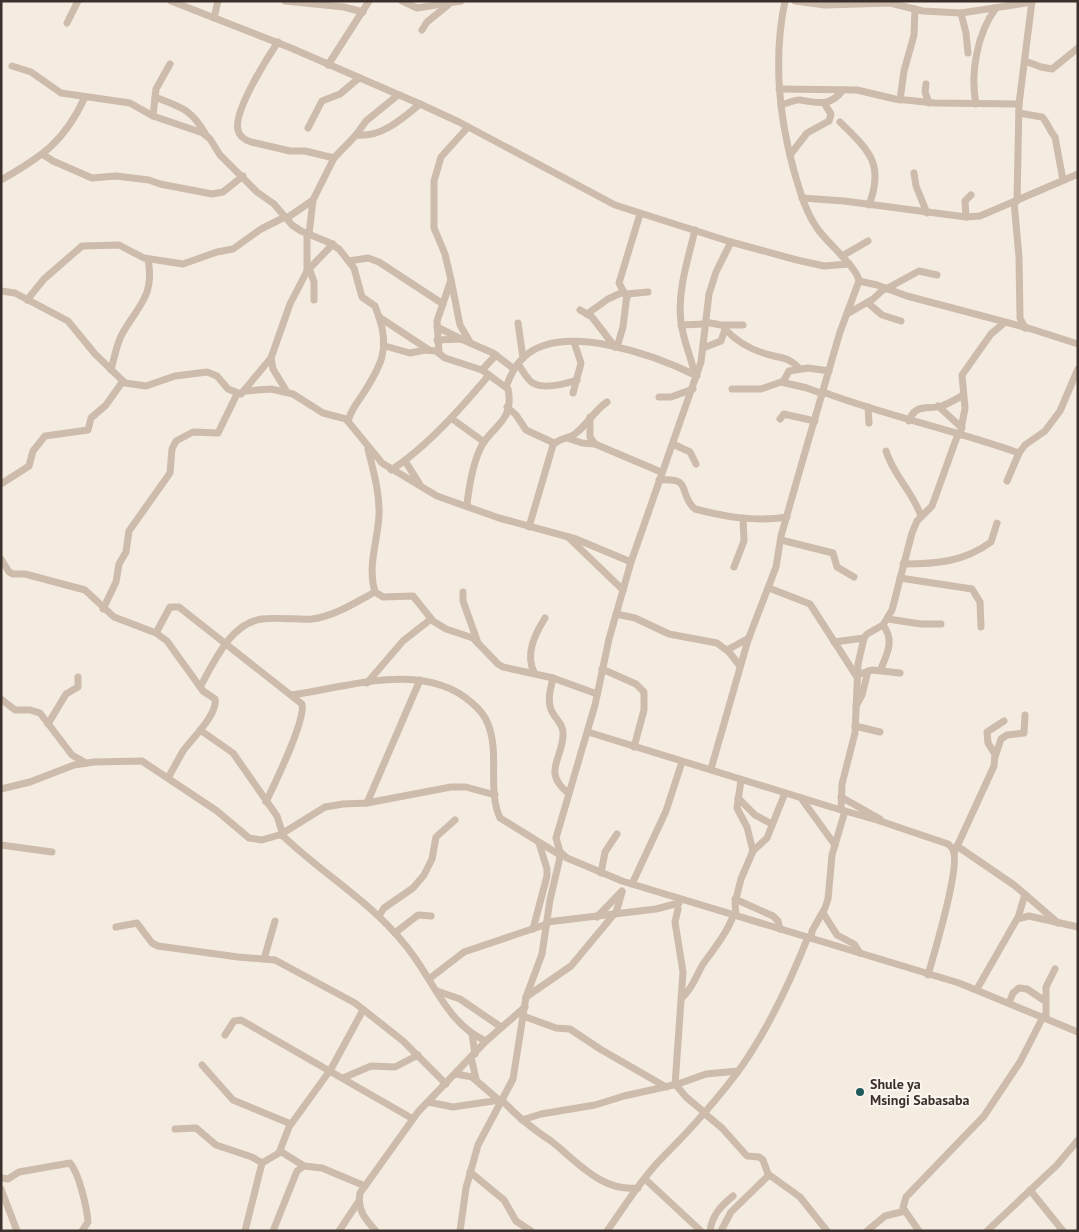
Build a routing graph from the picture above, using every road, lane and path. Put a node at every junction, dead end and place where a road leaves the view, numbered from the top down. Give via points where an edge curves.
1 (78, 1) edge
2 (171, 1) edge
3 (218, 1) edge
4 (285, 1) edge
5 (369, 1) edge
6 (402, 1) edge
7 (461, 1) edge
8 (785, 1) edge
9 (795, 1) edge
10 (1032, 2) edge
11 (323, 3) edge
12 (874, 3) edge
13 (449, 4) junction
14 (996, 8) junction
15 (915, 9) junction
16 (363, 12) junction
17 (961, 13) junction
18 (214, 18) junction
19 (67, 23) dead end
20 (422, 30) dead end
21 (278, 42) junction
22 (1078, 48) edge
23 (968, 53) dead end
24 (1025, 61) junction
25 (170, 64) dead end
26 (328, 65) junction
27 (12, 66) dead end
28 (359, 78) junction
29 (926, 84) dead end
30 (780, 89) junction
31 (843, 90) junction
32 (398, 95) junction
33 (85, 97) junction
34 (155, 97) junction
35 (900, 100) junction
36 (824, 103) junction
37 (929, 103) junction
38 (420, 104) junction
39 (976, 104) junction
40 (1019, 104) junction
41 (781, 105) junction
42 (1018, 113) junction
43 (153, 116) junction
44 (840, 122) dead end
45 (468, 127) junction
46 (308, 128) dead end
47 (356, 135) junction
48 (207, 136) junction
49 (42, 154) junction
50 (790, 155) junction
51 (334, 158) junction
52 (914, 173) dead end
53 (1078, 174) edge
54 (243, 176) junction
55 (1, 180) edge
56 (1063, 180) junction
57 (971, 195) dead end
58 (802, 198) junction
59 (313, 200) junction
60 (1015, 202) junction
61 (869, 205) junction
62 (927, 213) junction
63 (640, 214) junction
64 (966, 217) junction
65 (286, 218) junction
66 (695, 230) junction
67 (308, 234) junction
68 (868, 241) dead end
69 (731, 242) junction
70 (333, 244) junction
71 (842, 256) junction
72 (148, 258) junction
73 (349, 261) junction
74 (849, 264) junction
75 (308, 270) junction
76 (937, 275) dead end
77 (450, 280) junction
78 (859, 281) junction
79 (886, 288) junction
80 (1, 291) edge
81 (648, 292) dead end
82 (625, 295) junction
83 (28, 300) junction
84 (314, 300) dead end
85 (868, 303) junction
86 (443, 304) junction
87 (847, 314) junction
88 (379, 317) junction
89 (901, 321) dead end
90 (518, 323) dead end
91 (705, 323) junction
92 (1004, 323) junction
93 (681, 324) junction
94 (743, 324) dead end
95 (437, 327) junction
96 (726, 327) junction
97 (1025, 328) junction
98 (460, 338) junction
99 (438, 340) junction
100 (470, 342) junction
101 (574, 342) junction
102 (1078, 344) edge
103 (386, 346) junction
104 (616, 347) junction
105 (703, 348) junction
106 (429, 350) junction
107 (439, 353) junction
108 (496, 355) junction
109 (271, 358) junction
110 (518, 364) junction
111 (799, 368) junction
112 (111, 370) junction
113 (482, 370) junction
114 (1078, 370) edge
115 (829, 371) junction
116 (696, 375) junction
117 (489, 376) junction
118 (577, 380) junction
119 (123, 382) junction
120 (783, 382) junction
121 (506, 387) junction
122 (693, 389) junction
123 (732, 389) dead end
124 (245, 391) junction
125 (287, 392) junction
126 (573, 393) dead end
127 (823, 393) junction
128 (237, 394) junction
129 (963, 394) junction
130 (659, 397) dead end
131 (607, 402) dead end
132 (938, 406) junction
133 (507, 407) junction
134 (868, 407) junction
135 (590, 417) junction
136 (451, 418) junction
137 (780, 419) dead end
138 (348, 421) junction
139 (815, 421) junction
140 (909, 421) junction
141 (869, 423) dead end
142 (960, 432) junction
143 (567, 438) junction
144 (484, 442) junction
145 (554, 443) junction
146 (595, 444) junction
147 (673, 444) junction
148 (368, 446) junction
149 (886, 451) dead end
150 (1018, 453) junction
151 (405, 461) junction
152 (696, 464) dead end
153 (391, 470) junction
154 (661, 472) junction
155 (658, 480) junction
156 (1007, 481) dead end
157 (1, 484) edge
158 (421, 486) junction
159 (467, 505) junction
160 (922, 516) junction
161 (787, 517) junction
162 (743, 518) junction
163 (997, 523) dead end
164 (529, 526) junction
165 (568, 537) junction
166 (780, 540) junction
167 (1, 559) edge
168 (631, 562) junction
169 (903, 564) junction
170 (734, 567) dead end
171 (854, 577) dead end
172 (900, 578) junction
173 (769, 588) junction
174 (623, 590) junction
175 (376, 592) junction
176 (463, 592) dead end
177 (103, 608) junction
178 (616, 614) junction
179 (545, 618) dead end
180 (431, 619) junction
181 (885, 622) junction
182 (941, 624) dead end
183 (981, 626) dead end
184 (156, 633) junction
185 (749, 638) junction
186 (864, 638) junction
187 (834, 642) junction
188 (478, 643) junction
189 (225, 645) junction
190 (727, 650) junction
191 (740, 666) junction
192 (602, 669) junction
193 (880, 669) junction
194 (868, 671) junction
195 (534, 672) junction
196 (900, 672) dead end
197 (857, 676) junction
198 (78, 677) dead end
199 (553, 678) junction
200 (420, 680) junction
201 (367, 683) junction
202 (200, 687) junction
203 (597, 694) junction
204 (292, 695) junction
205 (1, 699) edge
206 (856, 706) junction
207 (1025, 715) dead end
208 (1004, 720) dead end
209 (48, 724) junction
210 (855, 726) junction
211 (200, 730) junction
212 (588, 732) junction
213 (880, 732) dead end
214 (634, 746) junction
215 (994, 757) junction
216 (682, 762) junction
217 (86, 763) junction
218 (711, 769) junction
219 (168, 778) junction
220 (741, 780) junction
221 (1, 789) edge
222 (784, 793) junction
223 (568, 794) junction
224 (495, 795) junction
225 (841, 797) junction
226 (738, 798) junction
227 (800, 798) junction
228 (266, 802) junction
229 (367, 802) junction
230 (843, 811) junction
231 (455, 820) dead end
232 (882, 821) junction
233 (279, 822) junction
234 (772, 824) junction
235 (283, 834) junction
236 (617, 834) dead end
237 (270, 837) junction
238 (539, 843) junction
239 (835, 845) junction
240 (1, 846) edge
241 (955, 849) junction
242 (753, 851) junction
243 (52, 852) dead end
244 (560, 854) junction
245 (601, 872) junction
246 (630, 884) junction
247 (622, 891) junction
248 (1025, 894) junction
249 (736, 899) junction
250 (686, 901) junction
251 (677, 904) junction
252 (616, 913) junction
253 (823, 913) junction
254 (735, 914) junction
255 (379, 916) junction
256 (431, 916) dead end
257 (597, 917) junction
258 (1018, 918) junction
259 (275, 921) dead end
260 (547, 923) junction
261 (1059, 924) junction
262 (116, 927) dead end
263 (814, 927) junction
264 (1078, 927) edge
265 (533, 929) junction
266 (780, 929) junction
267 (396, 933) junction
268 (810, 938) junction
269 (823, 942) junction
270 (860, 953) junction
271 (264, 959) junction
272 (1056, 969) dead end
273 (928, 975) junction
274 (429, 979) junction
275 (977, 989) junction
276 (436, 991) junction
277 (526, 997) junction
278 (682, 998) junction
279 (1044, 1001) junction
280 (1009, 1003) junction
281 (525, 1007) junction
282 (363, 1010) junction
283 (523, 1016) junction
284 (1044, 1017) junction
285 (501, 1027) junction
286 (1078, 1032) edge
287 (472, 1034) junction
288 (224, 1036) dead end
289 (486, 1041) junction
290 (418, 1054) junction
291 (473, 1055) junction
292 (202, 1065) dead end
293 (330, 1071) junction
294 (459, 1071) junction
295 (738, 1071) junction
296 (472, 1077) junction
297 (343, 1078) junction
298 (446, 1084) junction
299 (675, 1085) junction
300 (666, 1086) junction
301 (502, 1101) junction
302 (428, 1102) junction
303 (705, 1113) junction
304 (413, 1118) junction
305 (522, 1120) junction
306 (291, 1124) junction
307 (175, 1129) dead end
308 (1078, 1140) edge
309 (280, 1151) junction
310 (262, 1163) junction
311 (304, 1166) junction
312 (470, 1172) junction
313 (769, 1175) junction
314 (1, 1178) edge
315 (645, 1179) junction
316 (365, 1186) junction
317 (638, 1188) junction
318 (1, 1189) edge
319 (1030, 1190) junction
320 (733, 1196) dead end
321 (905, 1199) junction
322 (359, 1201) junction
323 (905, 1211) junction
324 (351, 1212) junction
325 (362, 1212) junction
326 (887, 1216) junction
327 (824, 1229) edge
328 (17, 1231) edge
329 (82, 1231) edge
330 (245, 1231) edge
331 (273, 1231) edge
332 (339, 1231) edge
333 (376, 1231) edge
334 (460, 1231) edge
335 (531, 1231) edge
336 (608, 1231) edge
337 (701, 1231) edge
338 (710, 1231) edge
339 (721, 1231) edge
340 (867, 1231) edge
341 (919, 1231) edge
342 (987, 1231) edge
343 (1063, 1231) edge

1 - 19 street
2 - 18 street
3 - 18 street
4 - 11 street
5 - 16 street
6 - 13 street via 417,8
7 - 13 street
8 - 30 street via 779,48
9 - 12 street via 825,5
10 - 14 street
10 - 24 street
11 - 16 street
12 - 15 street
13 - 20 street
14 - 17 street
14 - 39 street via 985,27 974,71 972,85
15 - 17 street
15 - 35 street via 914,35
16 - 26 street
17 - 23 street
18 - 21 street
21 - 26 street
21 - 51 street via 242,108 237,125 240,134 251,142
22 - 24 street via 1052,69
24 - 40 street
25 - 34 street
26 - 28 street
27 - 33 street via 31,72 60,92
28 - 32 street
28 - 46 street via 340,94 322,101
29 - 37 street
30 - 31 street
30 - 41 street
31 - 35 street
31 - 36 street via 836,99
32 - 38 street
32 - 47 street via 366,121
33 - 43 street via 130,103
33 - 49 street via 75,120 62,138
34 - 43 street
34 - 48 street via 188,110
35 - 37 street
36 - 41 street via 799,100
36 - 50 street via 831,114 829,121 807,133
37 - 39 street
38 - 45 street
38 - 47 street via 382,131
39 - 40 street
40 - 42 street
41 - 50 street
42 - 56 street via 1042,117 1048,123
42 - 60 street
43 - 48 street via 198,130
44 - 61 street via 864,146 874,163 877,178
45 - 63 street via 615,205
45 - 77 street via 442,156 434,181 435,232 446,254
47 - 51 street
48 - 54 street via 220,155
49 - 54 street via 92,178 116,176 149,180 212,194 222,192
49 - 55 street
50 - 58 street
51 - 59 street
52 - 62 street
53 - 56 street
54 - 65 street
56 - 60 street
57 - 64 street via 965,201
58 - 61 street
58 - 71 street via 816,227
59 - 65 street
59 - 67 street
60 - 64 street via 980,216
60 - 97 street via 1020,318
61 - 62 street
62 - 64 street
63 - 66 street
63 - 82 street via 619,283
65 - 67 street
65 - 72 street via 261,229 246,242 227,251 183,264
66 - 69 street
66 - 93 street via 684,284
67 - 70 street
67 - 75 street
68 - 71 street
69 - 74 street via 824,266
69 - 91 street via 716,272
70 - 73 street
70 - 75 street
71 - 74 street
72 - 83 street via 119,245 82,246 44,279
72 - 112 street via 151,276 147,294 120,338
73 - 86 street via 368,258 379,262
73 - 88 street via 357,273 362,297 375,306
74 - 78 street
75 - 84 street via 314,282
75 - 109 street via 290,304
76 - 79 street via 919,271
77 - 86 street
77 - 100 street via 462,330
78 - 79 street
78 - 87 street
79 - 85 street
79 - 92 street
80 - 83 street
81 - 82 street
82 - 104 street via 622,336
82 - 104 street via 608,299 584,312
83 - 112 street via 68,321
85 - 87 street
85 - 89 street via 882,315
86 - 95 street
87 - 115 street
88 - 103 street
88 - 106 street
90 - 110 street
91 - 93 street
91 - 96 street
91 - 105 street
92 - 97 street
92 - 129 street via 991,334 966,368 961,382
93 - 116 street
94 - 96 street
95 - 98 street
95 - 99 street
96 - 105 street via 720,341
96 - 111 street via 746,345 786,358
97 - 102 street
98 - 99 street
98 - 100 street
99 - 107 street
100 - 108 street
101 - 104 street
101 - 110 street via 539,348
101 - 118 street via 581,362
103 - 106 street via 410,353
103 - 138 street
104 - 116 street via 651,356
105 - 116 street
106 - 107 street
107 - 113 street
108 - 110 street
108 - 113 street
109 - 124 street
109 - 125 street via 273,369
110 - 118 street via 530,380 539,385 558,386
110 - 121 street
111 - 115 street
111 - 120 street via 789,371
112 - 119 street
113 - 117 street
114 - 150 street via 1060,411 1044,431
115 - 127 street
116 - 122 street
117 - 121 street
117 - 136 street
118 - 126 street
119 - 128 street via 146,386 175,376 207,372 214,373 228,390
119 - 157 street via 106,405 91,418 88,430 45,436 33,451 29,466
120 - 123 street via 761,390
120 - 127 street
121 - 133 street
122 - 130 street via 671,397
122 - 147 street
124 - 125 street via 271,388
124 - 128 street
125 - 138 street via 304,399 323,414
127 - 134 street
127 - 139 street
128 - 177 street via 218,433 193,432 176,441 170,473 129,531 116,582
129 - 132 street
129 - 142 street via 965,408
131 - 135 street
132 - 140 street via 913,411
132 - 142 street
133 - 144 street via 500,426
133 - 145 street via 526,430
134 - 140 street
134 - 141 street
135 - 143 street via 580,430
135 - 146 street via 590,437
136 - 144 street
136 - 151 street
137 - 139 street via 788,414
138 - 148 street
139 - 161 street
140 - 142 street
142 - 150 street
142 - 160 street via 932,506
143 - 145 street
143 - 146 street
144 - 159 street via 474,465
145 - 164 street
146 - 154 street
147 - 152 street via 690,452
147 - 154 street
148 - 153 street
148 - 175 street via 378,496 372,576
149 - 160 street via 890,465
150 - 156 street
151 - 153 street
151 - 158 street
153 - 158 street
154 - 155 street
155 - 162 street via 681,482 696,509
155 - 168 street
158 - 159 street via 436,496
159 - 164 street
160 - 169 street via 912,534
161 - 162 street via 763,521
161 - 166 street
162 - 170 street via 744,541
163 - 169 street via 991,542 965,558 947,563
164 - 165 street
165 - 168 street
165 - 174 street
166 - 171 street via 833,553 836,566
166 - 173 street
167 - 177 street via 13,574 81,588
168 - 174 street
169 - 172 street
172 - 181 street
172 - 183 street via 972,589 980,602
173 - 185 street
173 - 187 street via 810,604
174 - 178 street
175 - 180 street via 383,597 413,596
175 - 189 street via 327,616 251,621
176 - 188 street via 463,601
177 - 184 street via 114,617
178 - 190 street via 635,618 685,639 710,641
178 - 192 street
179 - 195 street via 530,656
180 - 188 street
180 - 201 street via 403,641
181 - 182 street
181 - 186 street
181 - 193 street via 890,646
184 - 189 street via 170,607 174,606 195,618
184 - 202 street via 167,641
185 - 190 street
185 - 191 street
186 - 187 street
186 - 197 street
187 - 197 street
188 - 195 street via 498,664
189 - 202 street
189 - 204 street
190 - 191 street
191 - 218 street
192 - 203 street
192 - 214 street via 636,684 644,692 644,710
193 - 194 street
193 - 196 street
194 - 197 street
194 - 206 street
195 - 199 street
197 - 206 street
198 - 209 street via 78,687 64,697
199 - 203 street
199 - 223 street via 549,702 563,734 554,766 557,782
200 - 201 street
200 - 224 street via 441,684 464,695 483,715 493,747
200 - 229 street
201 - 204 street
202 - 211 street via 215,699 216,704
203 - 212 street
204 - 228 street via 302,704 302,714
205 - 209 street via 15,710 37,711
206 - 210 street
207 - 215 street via 1024,733 1001,739
208 - 215 street via 986,732
209 - 217 street via 72,755
210 - 213 street
210 - 225 street
211 - 219 street
211 - 228 street via 230,750
212 - 214 street
212 - 223 street
214 - 216 street
215 - 241 street via 990,778
216 - 218 street
216 - 246 street via 666,811
217 - 219 street via 142,760
217 - 221 street
218 - 220 street
219 - 237 street via 217,811 249,838 262,840
220 - 222 street
220 - 226 street
222 - 227 street
222 - 234 street
223 - 244 street via 556,838
224 - 229 street via 466,787 451,787
224 - 238 street via 497,812 503,821
225 - 230 street
225 - 232 street
226 - 234 street via 755,815
226 - 242 street via 737,808
227 - 230 street
227 - 239 street
228 - 233 street
229 - 235 street via 326,807
230 - 232 street
230 - 239 street
231 - 255 street via 436,837 432,859 424,875 413,888 384,908
232 - 241 street
233 - 235 street
233 - 237 street
234 - 242 street via 767,838
235 - 237 street
235 - 255 street
236 - 245 street via 605,852
238 - 244 street
238 - 265 street via 547,876
239 - 253 street
240 - 243 street
241 - 248 street
241 - 273 street via 950,891
242 - 249 street
244 - 245 street
244 - 260 street
245 - 246 street
246 - 247 street
246 - 250 street
247 - 252 street
247 - 257 street
248 - 258 street
248 - 261 street
249 - 254 street
249 - 266 street via 773,916
250 - 251 street
250 - 254 street
251 - 252 street
251 - 278 street via 675,922 684,964
252 - 257 street
252 - 277 street via 571,966
253 - 263 street
253 - 270 street via 837,935 854,944
254 - 266 street
254 - 278 street
255 - 267 street
256 - 267 street via 418,915
257 - 260 street
258 - 261 street via 1028,916
258 - 275 street
259 - 271 street
260 - 265 street
260 - 277 street via 542,954
261 - 264 street
262 - 271 street via 138,923 152,943 158,946
263 - 268 street
263 - 269 street
265 - 274 street via 464,952
266 - 268 street
267 - 274 street
268 - 269 street
268 - 295 street via 763,1034
269 - 270 street
270 - 273 street
271 - 282 street via 275,960 324,984
272 - 279 street via 1046,986
273 - 275 street
274 - 276 street
275 - 280 street
276 - 285 street via 460,999
276 - 287 street via 459,1024
277 - 281 street
278 - 299 street
279 - 280 street via 1027,989 1019,988
279 - 284 street
280 - 284 street
281 - 283 street
281 - 285 street
282 - 290 street
282 - 293 street
283 - 300 street via 556,1028 570,1029
283 - 301 street via 513,1079
284 - 286 street
284 - 321 street via 1002,1092 984,1116
285 - 289 street
287 - 289 street
287 - 291 street
288 - 293 street via 234,1021 241,1020
289 - 291 street
290 - 297 street via 395,1066 371,1066
290 - 298 street
291 - 294 street
291 - 296 street
292 - 306 street via 232,1100
293 - 297 street
293 - 306 street
294 - 296 street
294 - 298 street
295 - 299 street via 706,1074
295 - 303 street
296 - 301 street
297 - 304 street
298 - 302 street
299 - 300 street
299 - 303 street
300 - 305 street via 595,1106
301 - 302 street via 453,1108
301 - 305 street
301 - 312 street via 478,1145
302 - 304 street
303 - 313 street via 746,1156 763,1160
303 - 315 street
304 - 316 street
305 - 317 street via 601,1180 626,1189
306 - 309 street
307 - 310 street via 196,1128 216,1145
308 - 319 street
309 - 310 street
309 - 311 street
310 - 330 street
311 - 316 street via 322,1168
311 - 331 street via 297,1171
312 - 334 street
312 - 335 street via 504,1200 516,1221
313 - 327 street via 800,1197
313 - 339 street via 731,1212
314 - 329 street via 70,1163 88,1215
315 - 317 street
315 - 337 street
316 - 322 street
317 - 336 street
318 - 328 street
319 - 342 street
319 - 343 street
320 - 338 street via 715,1214
321 - 323 street
321 - 326 street
322 - 324 street
322 - 325 street
323 - 326 street
323 - 341 street
324 - 325 street
324 - 332 street
325 - 333 street
326 - 340 street

